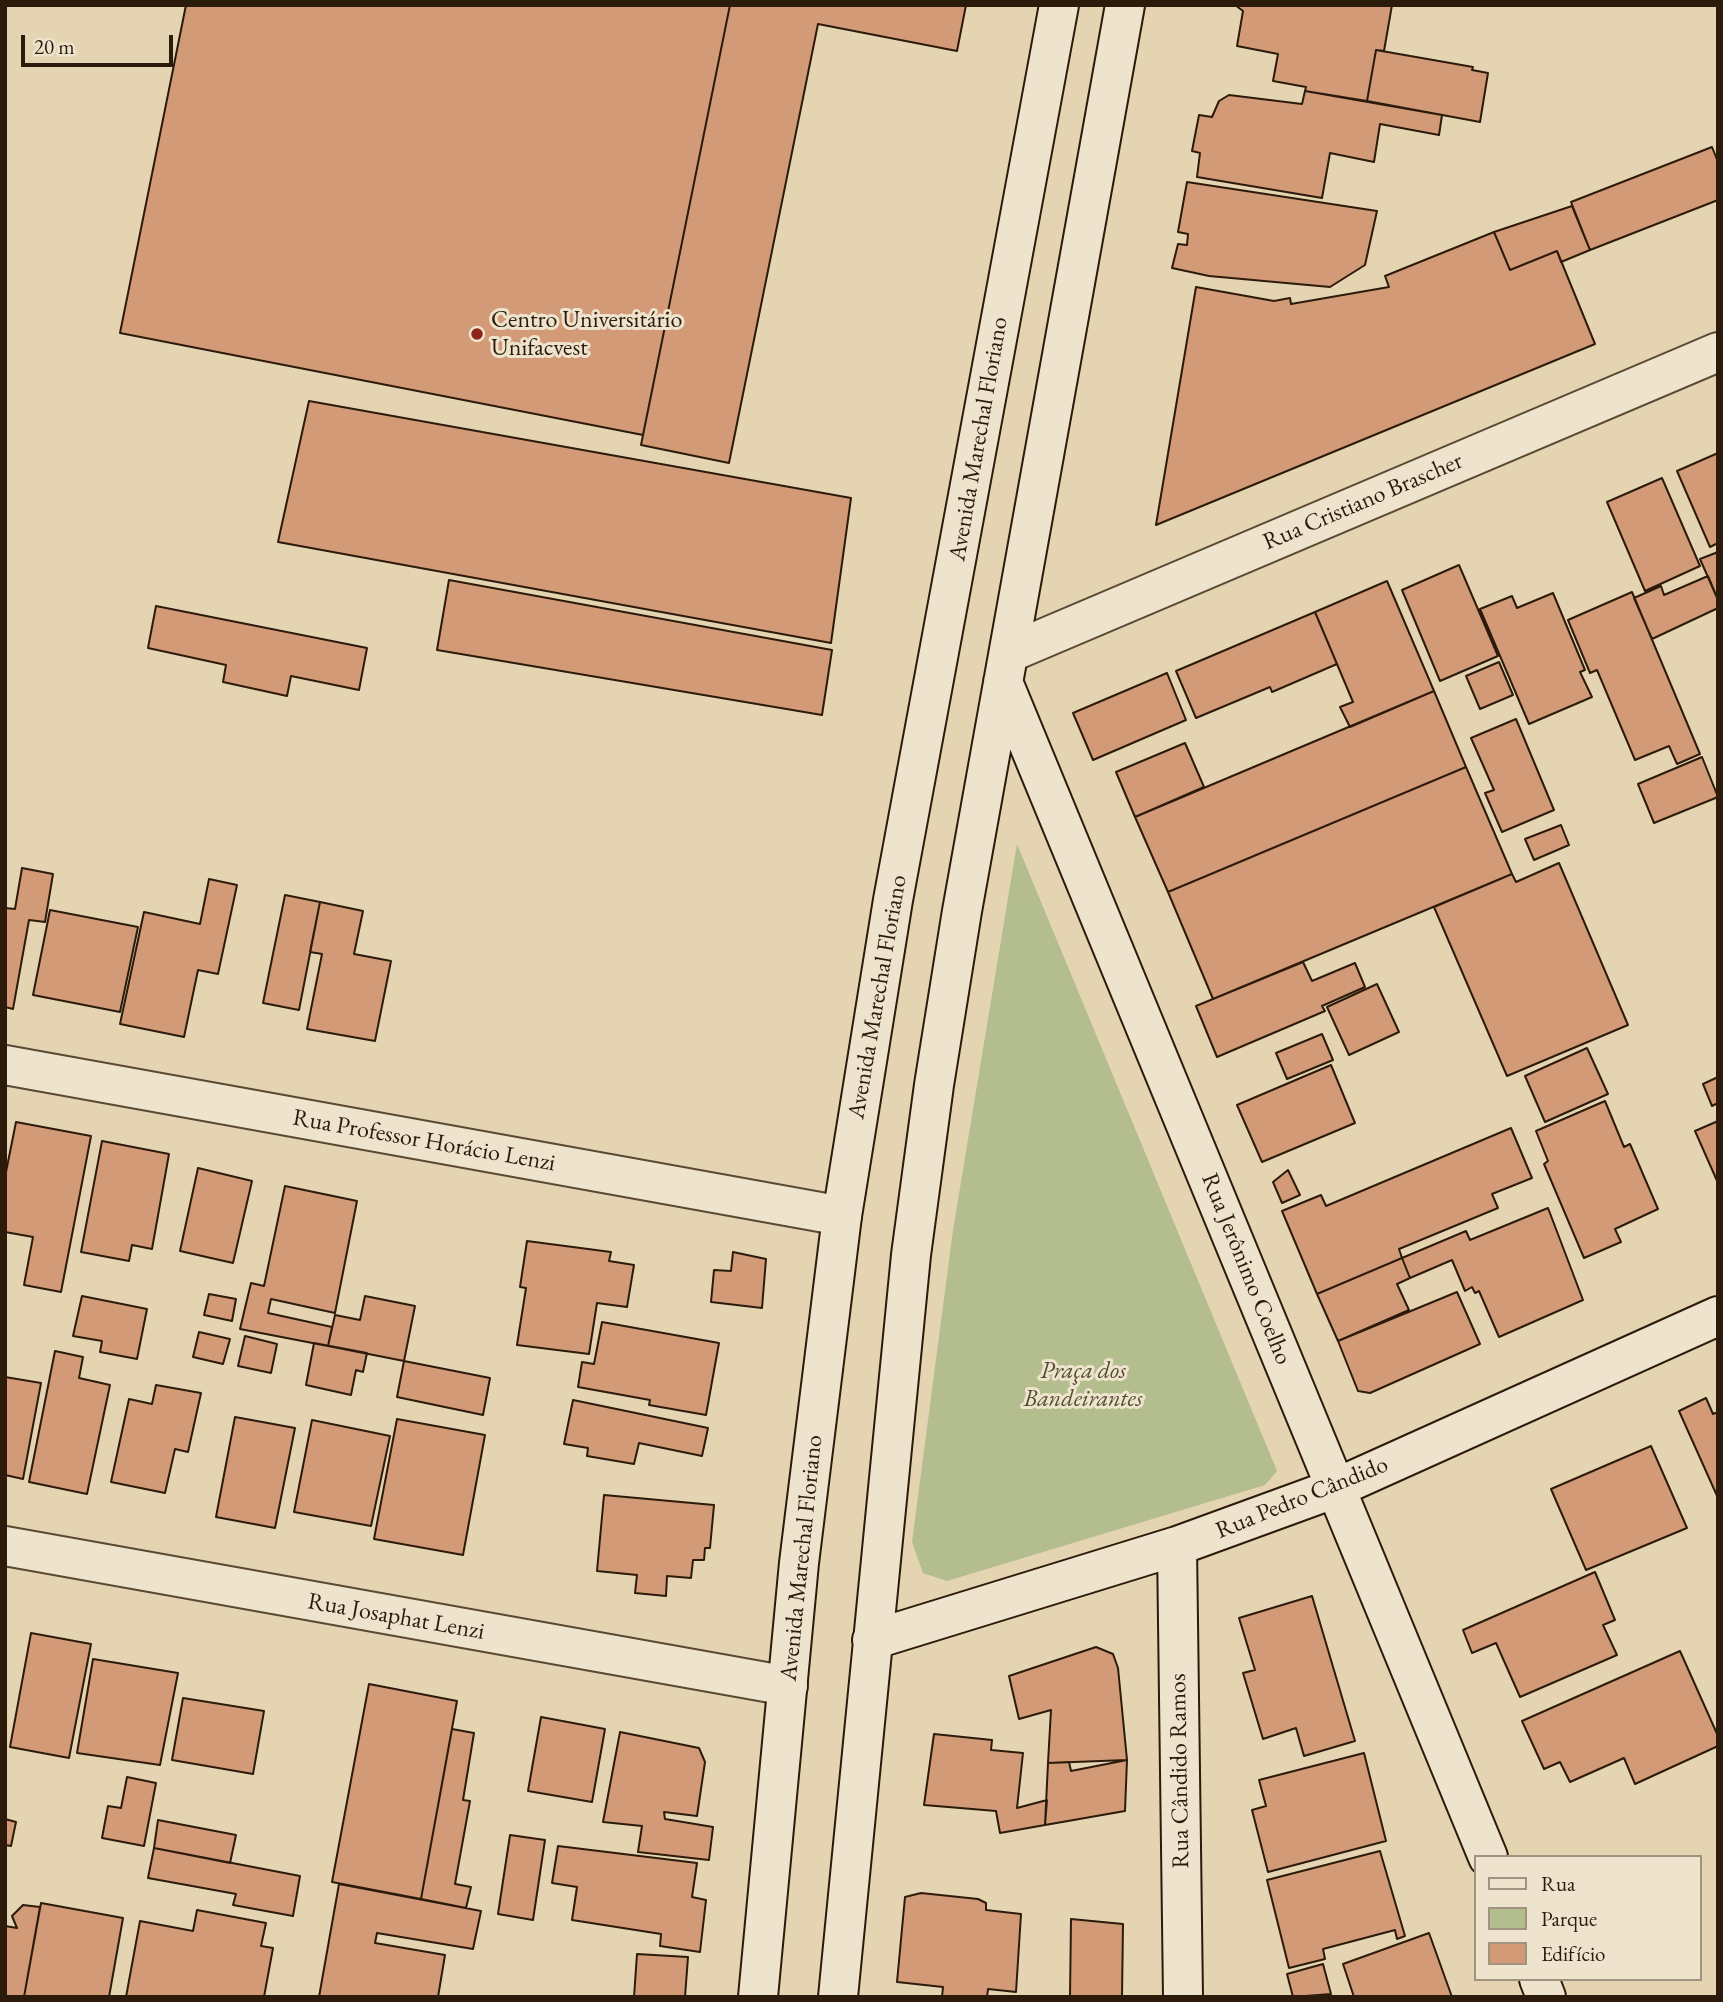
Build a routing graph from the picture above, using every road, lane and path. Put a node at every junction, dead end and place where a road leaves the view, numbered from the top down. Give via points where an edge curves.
1 (1059, 5) edge
2 (1125, 5) edge
3 (1718, 352) edge
4 (1006, 668) junction
5 (5, 1065) edge
6 (842, 1216) junction
7 (1718, 1316) edge
8 (1336, 1488) junction
9 (5, 1546) edge
10 (1178, 1546) junction
11 (872, 1640) junction
12 (788, 1686) junction
13 (1487, 1855) edge
14 (758, 1997) edge
15 (838, 1997) edge
16 (1182, 1997) edge

1 - 6 street, Avenida Marechal Floriano via 893,900
2 - 4 street
3 - 4 street, Rua Cristiano Brascher
4 - 8 street, Rua Jerônimo Coelho
4 - 11 street via 962,911 912,1242
5 - 6 street, Rua Professor Horácio Lenzi
6 - 12 street, Avenida Marechal Floriano
7 - 8 street, Rua Pedro Cândido
8 - 10 street, Rua Pedro Cândido
8 - 13 street, Rua Jerônimo Coelho
9 - 12 street, Rua Josaphat Lenzi
10 - 11 street, Rua Pedro Cândido
10 - 16 street, Rua Cândido Ramos
11 - 15 street
12 - 14 street, Avenida Marechal Floriano

